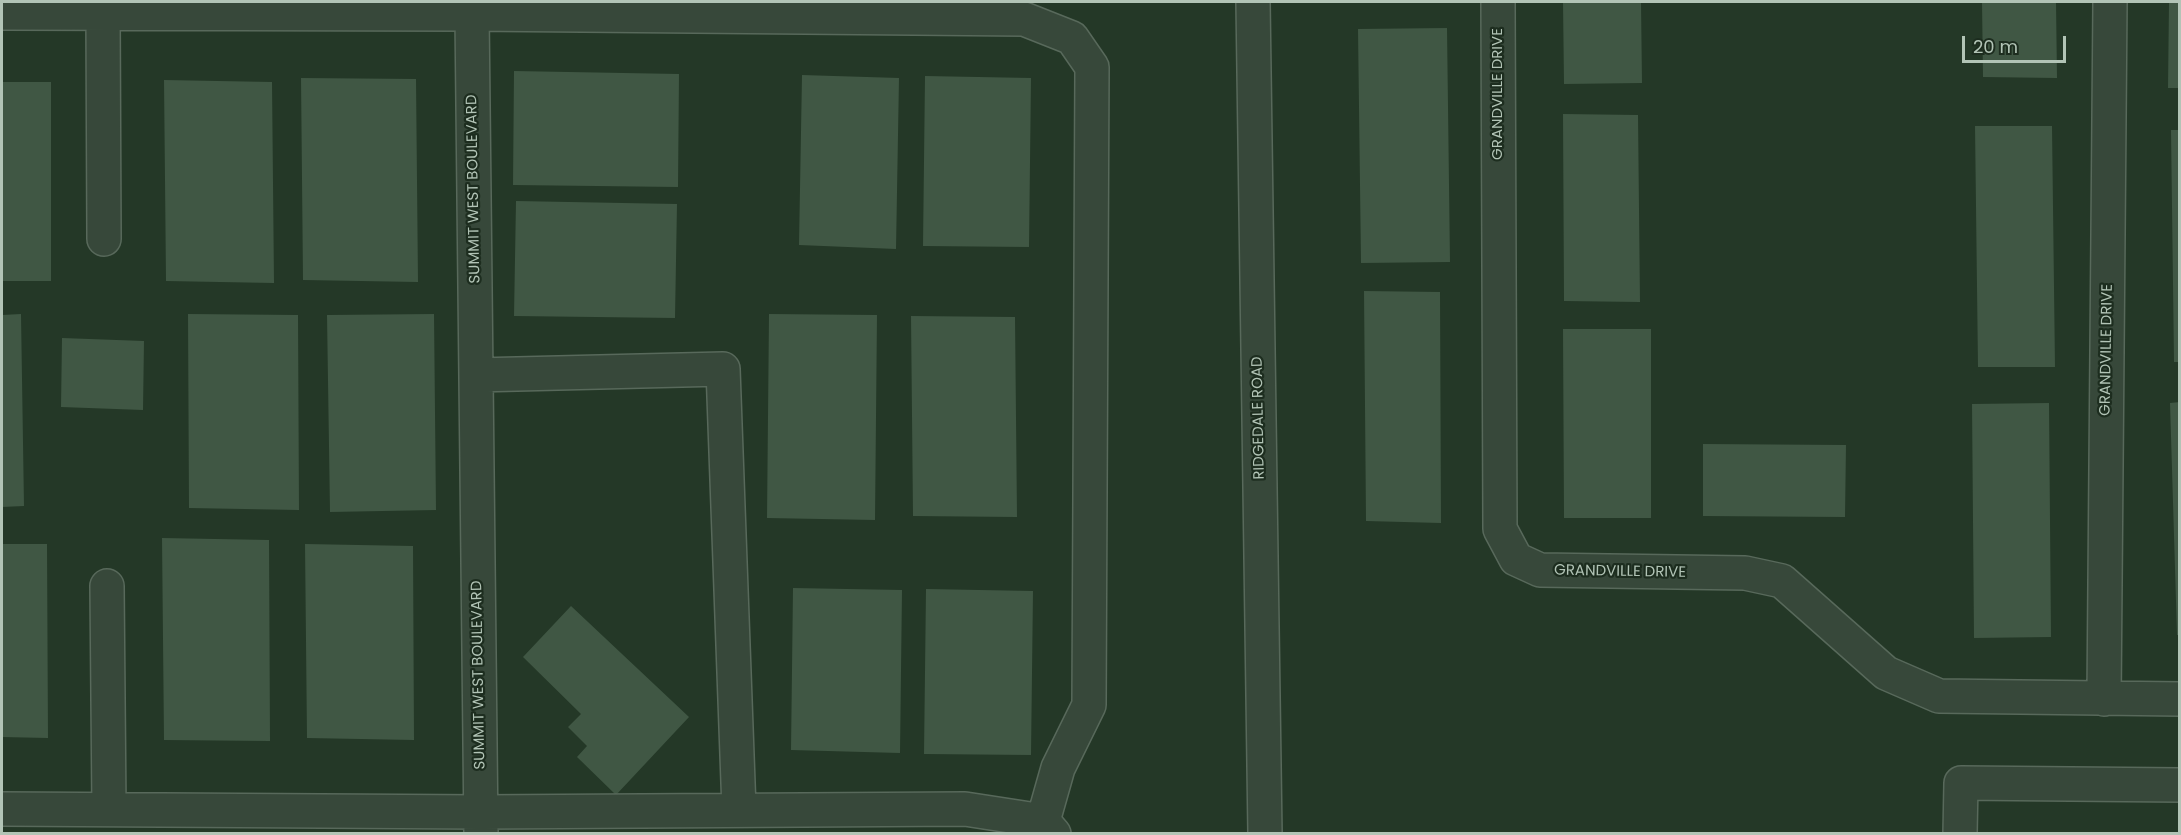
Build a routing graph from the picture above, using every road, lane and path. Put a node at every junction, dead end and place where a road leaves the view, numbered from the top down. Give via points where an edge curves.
1 (1253, 2) edge
2 (1498, 2) edge
3 (2110, 2) edge
4 (2, 14) edge
5 (103, 14) junction
6 (472, 14) junction
7 (104, 239) dead end
8 (476, 375) junction
9 (107, 586) dead end
10 (2104, 699) junction
11 (2180, 699) edge
12 (2180, 785) edge
13 (2, 809) edge
14 (109, 809) junction
15 (739, 810) junction
16 (481, 823) edge
17 (1048, 827) edge
18 (1265, 834) edge
19 (1960, 834) edge

1 - 18 street, RIDGEDALE ROAD
2 - 10 street, GRANDVILLE DRIVE via 1500,530 1516,559 1540,570 1745,573 1782,581 1886,673 1939,696
3 - 10 street, GRANDVILLE DRIVE
4 - 5 street
5 - 6 street
5 - 7 street
6 - 8 street, SUMMIT WEST BOULEVARD
6 - 17 street via 1024,19 1072,38 1092,67 1089,705 1058,768
8 - 15 street via 723,369
8 - 16 street, SUMMIT WEST BOULEVARD
9 - 14 street
10 - 11 street, GRANDVILLE DRIVE
12 - 19 street via 1961,783
13 - 14 street
14 - 16 street
15 - 16 street
15 - 17 street via 965,809

